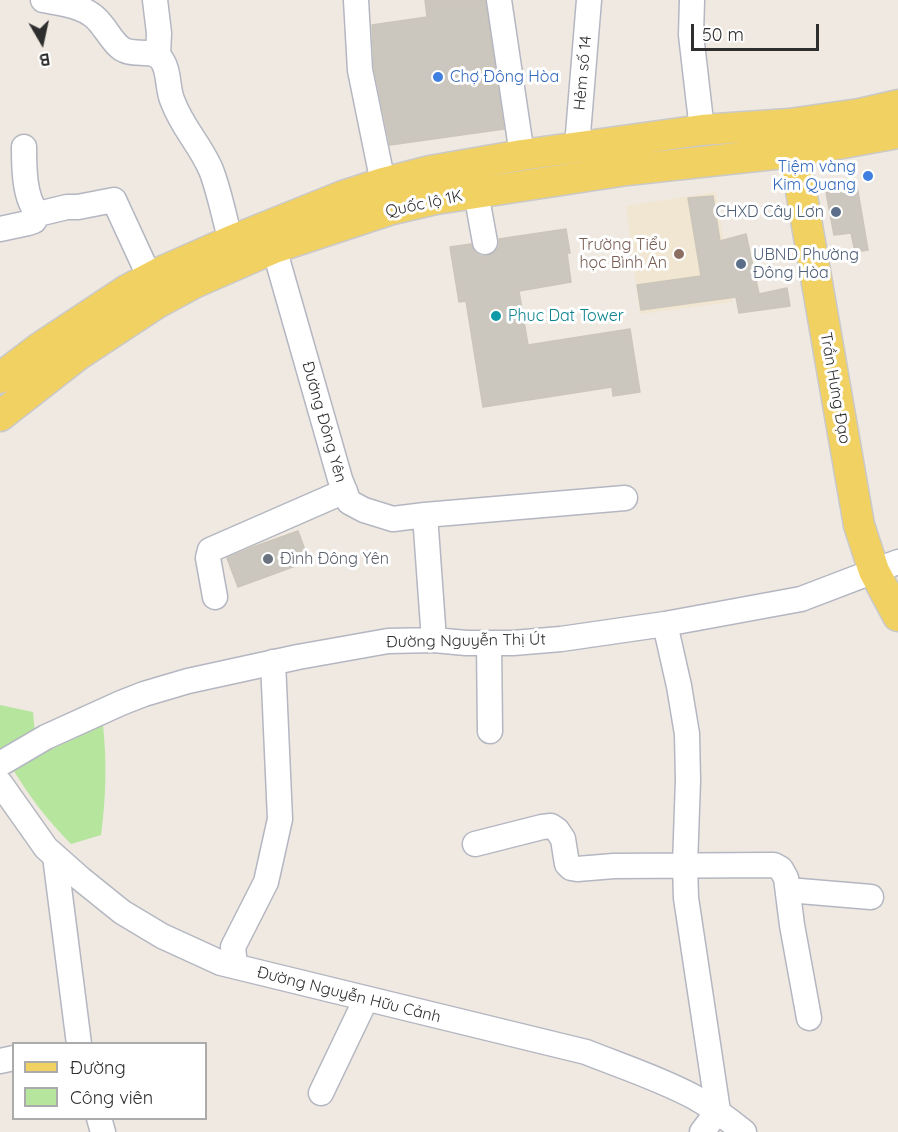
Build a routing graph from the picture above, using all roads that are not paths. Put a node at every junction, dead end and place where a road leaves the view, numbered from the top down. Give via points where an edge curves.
1 (43, 0) edge
2 (154, 0) edge
3 (356, 0) edge
4 (499, 0) edge
5 (589, 0) edge
6 (692, 0) edge
7 (158, 55) junction
8 (898, 105) edge
9 (702, 130) junction
10 (898, 133) edge
11 (791, 138) junction
12 (577, 146) junction
13 (24, 147) dead end
14 (522, 154) junction
15 (476, 193) junction
16 (386, 196) junction
17 (38, 214) junction
18 (0, 229) edge
19 (231, 241) junction
20 (485, 242) dead end
21 (274, 248) junction
22 (150, 278) junction
23 (3, 368) edge
24 (0, 416) edge
25 (345, 491) junction
26 (625, 498) dead end
27 (425, 515) junction
28 (886, 567) edge
29 (215, 597) dead end
30 (898, 616) edge
31 (665, 624) junction
32 (434, 639) junction
33 (489, 644) junction
34 (273, 662) junction
35 (490, 731) dead end
36 (0, 764) edge
37 (0, 783) edge
38 (475, 844) dead end
39 (55, 856) junction
40 (685, 865) junction
41 (788, 890) junction
42 (872, 897) dead end
43 (235, 966) junction
44 (366, 999) junction
45 (809, 1018) dead end
46 (79, 1042) edge
47 (321, 1093) dead end
48 (718, 1112) junction
49 (702, 1132) edge
50 (744, 1132) edge

1 - 7 street via 87,11 122,49
2 - 7 street
3 - 16 street via 360,70
4 - 14 street
5 - 12 street, Hẻm số 14
6 - 9 street via 691,35
7 - 19 street via 164,63 176,109 211,170
8 - 11 main road, Quốc lộ 1K
9 - 11 main road, Quốc lộ 1K
9 - 12 main road, Quốc lộ 1K
10 - 11 main road, Quốc lộ 1K
11 - 15 main road, Quốc lộ 1K via 627,170
11 - 28 main road, Trần Hưng Đạo via 859,525
12 - 14 main road, Quốc lộ 1K
13 - 17 street via 31,204
14 - 16 main road, Quốc lộ 1K via 430,171
15 - 16 main road, Quốc lộ 1K via 436,199
15 - 20 street
16 - 19 main road, Quốc lộ 1K via 342,196
16 - 21 main road, Quốc lộ 1K
17 - 18 street via 28,223
17 - 22 street via 114,200
19 - 22 main road, Quốc lộ 1K
21 - 24 main road, Quốc lộ 1K via 194,284 129,320
21 - 25 street, Đường Đông Yên
22 - 23 main road, Quốc lộ 1K
25 - 27 street, Đường Đông Yên via 349,502 393,519
25 - 29 street via 210,550 207,558
26 - 27 street, Đường Đông Yên
27 - 32 street
28 - 30 main road, Trần Hưng Đạo
28 - 31 street, Đường Nguyễn Thị Út via 801,599
31 - 33 street, Đường Nguyễn Thị Út via 561,639
31 - 40 street via 687,734
32 - 33 street, Đường Nguyễn Thị Út
32 - 34 street, Đường Nguyễn Thị Út via 388,641
33 - 35 street
34 - 36 street, Đường Nguyễn Thị Út via 188,681 121,702 46,737
34 - 43 street via 280,819 266,882 233,947
37 - 39 street, Đường Nguyễn Hữu Cảnh
38 - 40 street via 551,826 563,838 571,868
39 - 43 street, Đường Nguyễn Hữu Cảnh via 122,912 162,936
39 - 46 street
40 - 41 street via 774,865 781,869
40 - 48 street
41 - 42 street
41 - 45 street
43 - 44 street, Đường Nguyễn Hữu Cảnh
44 - 47 street
44 - 48 street, Đường Nguyễn Hữu Cảnh via 586,1052 693,1096
48 - 49 street
48 - 50 street, Đường Nguyễn Hữu Cảnh

